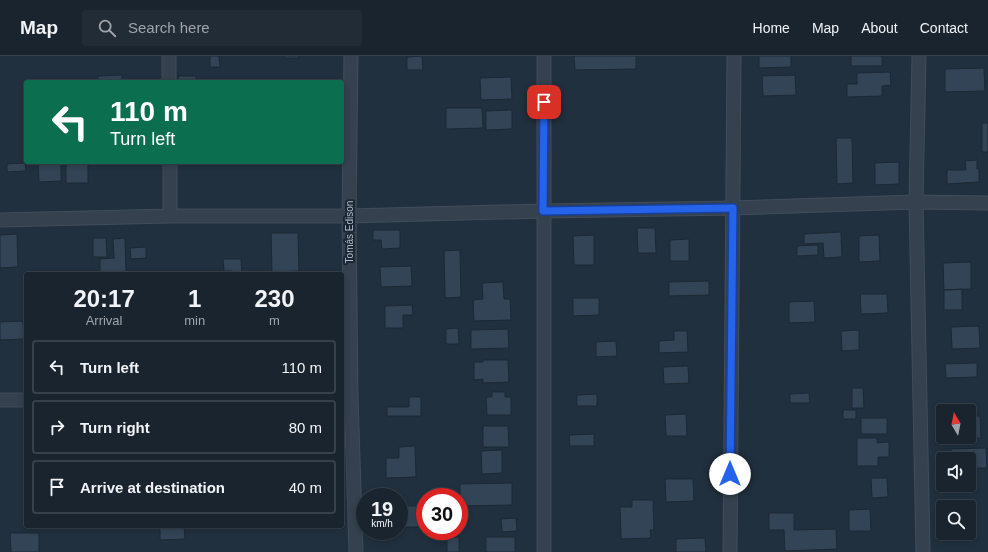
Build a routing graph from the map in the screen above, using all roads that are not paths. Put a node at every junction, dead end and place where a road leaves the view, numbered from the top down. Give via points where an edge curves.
1 (169, 56) edge
2 (352, 56) edge
3 (544, 56) edge
4 (734, 56) edge
5 (919, 56) edge
6 (169, 80) edge
7 (170, 164) edge
8 (916, 202) junction
9 (988, 203) edge
10 (733, 208) junction
11 (543, 211) junction
12 (170, 216) junction
13 (349, 216) junction
14 (0, 220) edge
15 (346, 397) edge
16 (0, 400) edge
17 (24, 400) edge
18 (356, 552) edge
19 (544, 552) edge
20 (730, 552) edge
21 (923, 552) edge

1 - 6 street
2 - 13 street, Tomás Edison
3 - 11 street
4 - 10 street
5 - 8 street
7 - 12 street
8 - 9 street
8 - 10 street
8 - 21 street
10 - 11 street
10 - 20 street
11 - 13 street
11 - 19 street
12 - 13 street
12 - 14 street
13 - 15 street, Tomás Edison
15 - 18 street, Tomás Edison
16 - 17 street

